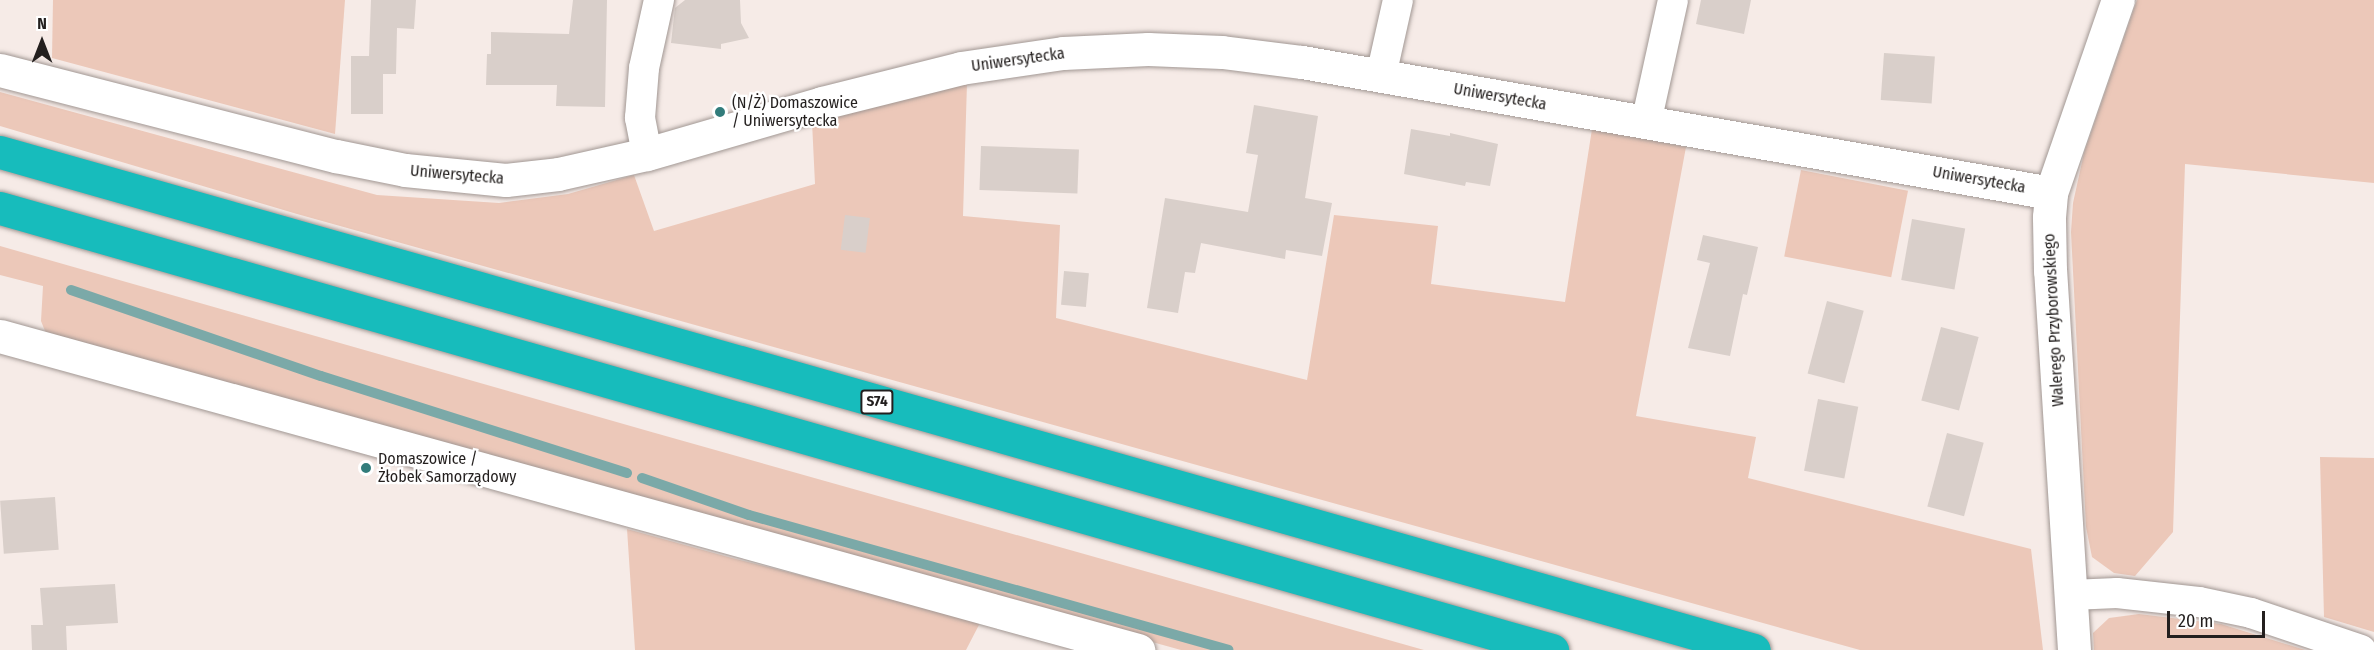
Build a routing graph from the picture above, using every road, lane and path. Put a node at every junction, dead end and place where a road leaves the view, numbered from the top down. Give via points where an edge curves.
1 (659, 0) edge
2 (1398, 0) edge
3 (1673, 0) edge
4 (2118, 0) edge
5 (0, 70) edge
6 (1381, 76) junction
7 (1646, 123) junction
8 (0, 152) edge
9 (647, 154) junction
10 (2051, 193) junction
11 (0, 208) edge
12 (0, 336) edge
13 (2071, 595) junction
14 (1138, 650) edge
15 (1552, 650) edge
16 (1754, 650) edge
17 (2074, 650) edge
18 (2361, 650) edge

1 - 9 street via 644,68 640,118
2 - 6 street
3 - 7 street
4 - 10 street, Walerego Przyborowskiego
5 - 9 street, Uniwersytecka via 336,156 441,175 506,180 558,174
6 - 7 street, Uniwersytecka
6 - 9 street, Uniwersytecka via 1222,52 1148,49 1063,53 910,79
7 - 10 street, Uniwersytecka
8 - 16 highway, S74
10 - 13 street, Walerego Przyborowskiego via 2050,271
11 - 15 highway
12 - 14 street
13 - 17 street, Walerego Przyborowskiego
13 - 18 street via 2117,593 2199,602 2251,613

